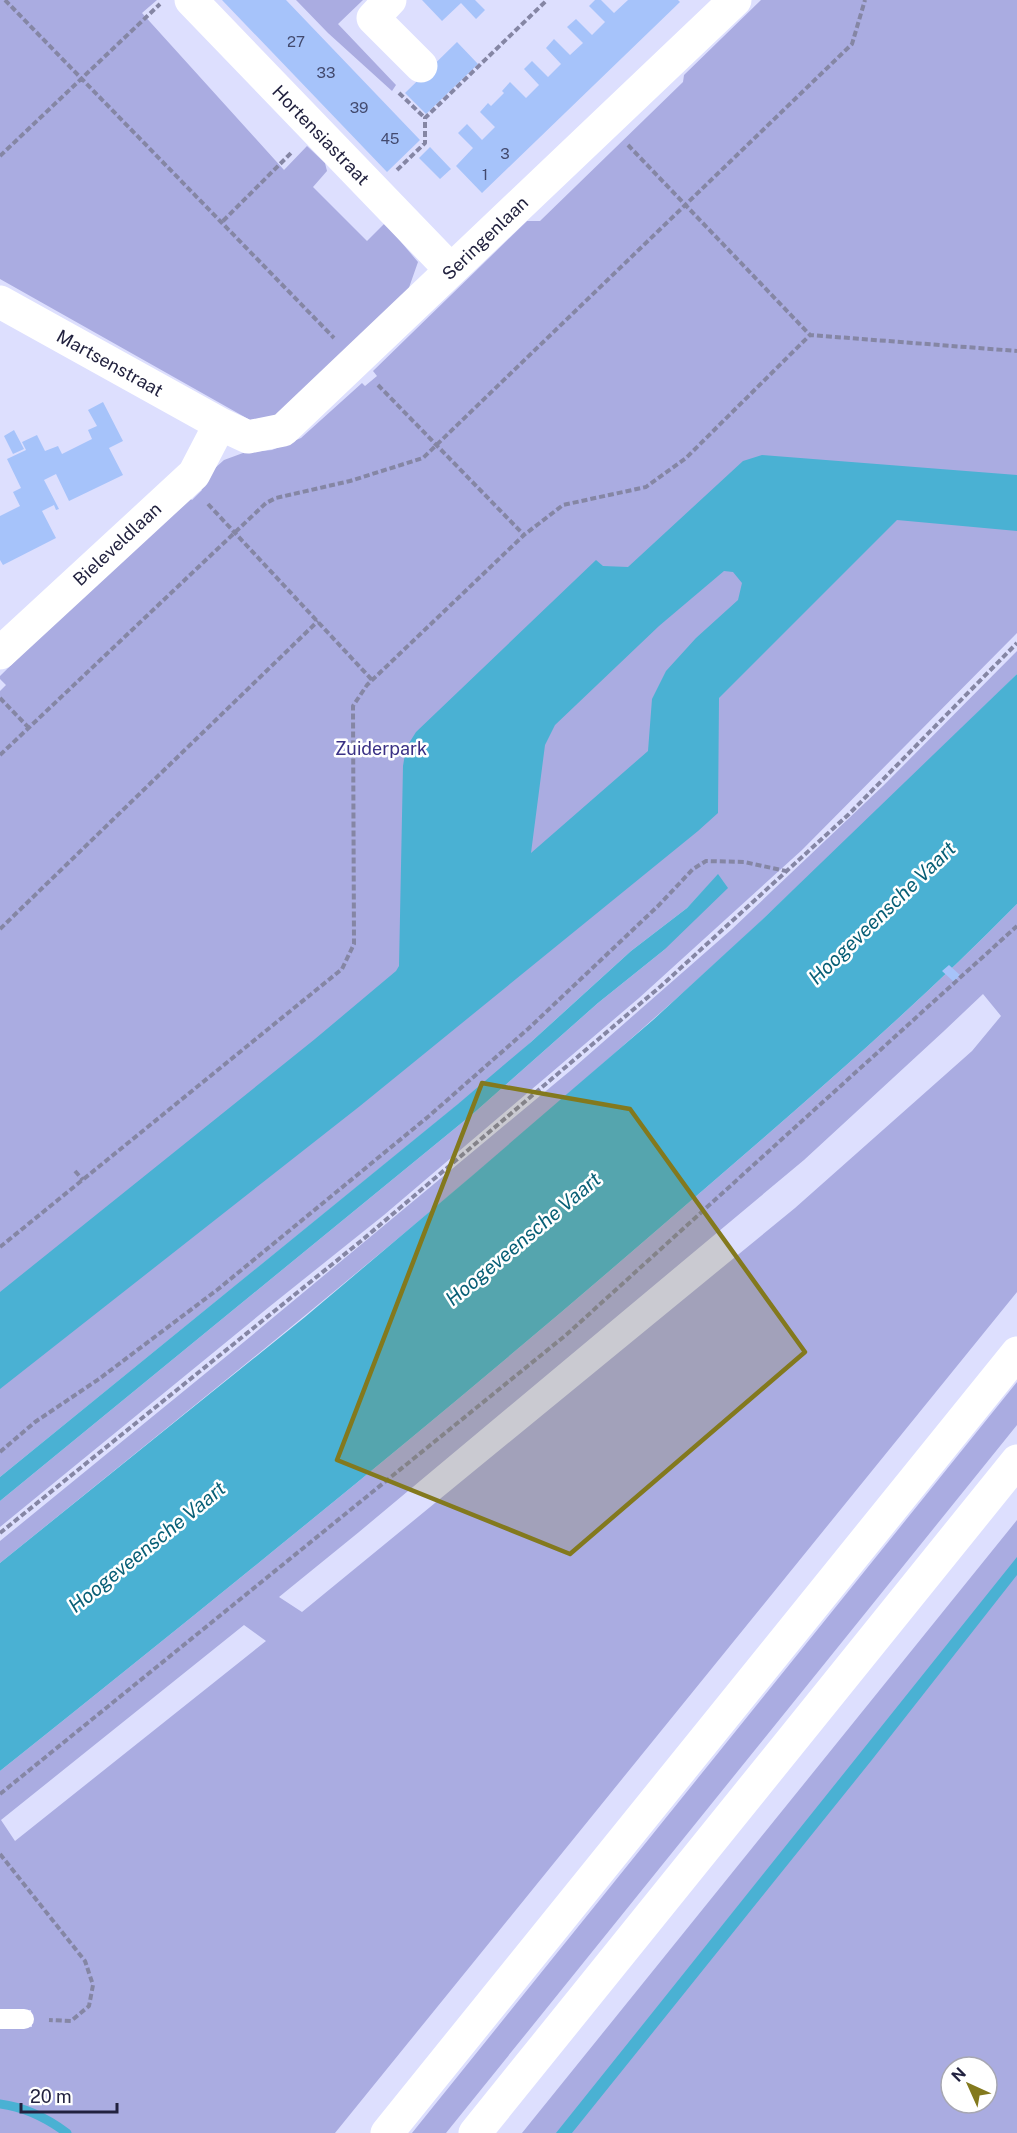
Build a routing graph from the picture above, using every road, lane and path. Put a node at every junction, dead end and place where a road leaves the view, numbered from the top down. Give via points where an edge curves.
1 (5, 0) edge
2 (164, 0) edge
3 (191, 0) edge
4 (390, 0) edge
5 (548, 0) edge
6 (865, 0) edge
7 (728, 2) edge
8 (421, 66) dead end
9 (82, 79) junction
10 (606, 123) junction
11 (315, 129) junction
12 (0, 156) edge
13 (375, 191) junction
14 (686, 204) junction
15 (223, 222) junction
16 (452, 270) junction
17 (0, 302) edge
18 (810, 335) junction
19 (1017, 351) edge
20 (355, 360) junction
21 (220, 424) junction
22 (436, 446) junction
23 (185, 480) junction
24 (233, 533) junction
25 (524, 535) junction
26 (318, 621) junction
27 (1017, 643) edge
28 (0, 654) edge
29 (373, 681) junction
30 (0, 698) edge
31 (28, 727) junction
32 (0, 755) edge
33 (786, 871) junction
34 (1017, 926) edge
35 (0, 929) edge
36 (75, 1171) dead end
37 (83, 1180) junction
38 (0, 1247) edge
39 (1017, 1353) edge
40 (0, 1452) edge
41 (1017, 1461) edge
42 (0, 1533) edge
43 (0, 1794) edge
44 (0, 1854) edge
45 (0, 2019) edge
46 (24, 2019) joint
47 (387, 2133) edge
48 (475, 2133) edge

1 - 9 path
2 - 9 path
3 - 11 main road, Hortensiastraat
4 - 8 main road via 373,18
5 - 13 path via 425,118 425,143
6 - 14 path via 852,44
7 - 10 main road, Seringenlaan
9 - 12 path
9 - 15 path
10 - 14 path
10 - 16 main road, Seringenlaan
11 - 13 main road, Hortensiastraat
11 - 15 path
13 - 16 main road, Hortensiastraat
14 - 18 path
14 - 22 path
15 - 20 path
16 - 20 main road, Seringenlaan
17 - 21 main road, Martsenstraat
18 - 19 path
18 - 25 path via 686,458 646,487 563,505
20 - 21 main road, Seringenlaan via 283,430 248,437
20 - 22 path
21 - 23 main road, Bieleveldlaan via 194,474
22 - 24 path via 423,459 276,498 260,507
22 - 25 path
23 - 24 path
23 - 28 main road, Bieleveldlaan
24 - 26 path
24 - 31 path
25 - 29 path
26 - 29 path
26 - 35 path
27 - 33 path via 849,814
29 - 37 path via 353,706 354,944 342,969
30 - 31 path
31 - 32 path
33 - 40 path via 744,862 706,861 693,868 528,1029 429,1116 217,1290 35,1422
33 - 42 path via 661,987 370,1234
34 - 43 path via 566,1335
36 - 37 path
37 - 38 path
39 - 47 main road
41 - 48 main road
44 - 46 path via 85,1961 93,1985 89,2006 71,2021
45 - 46 lane

